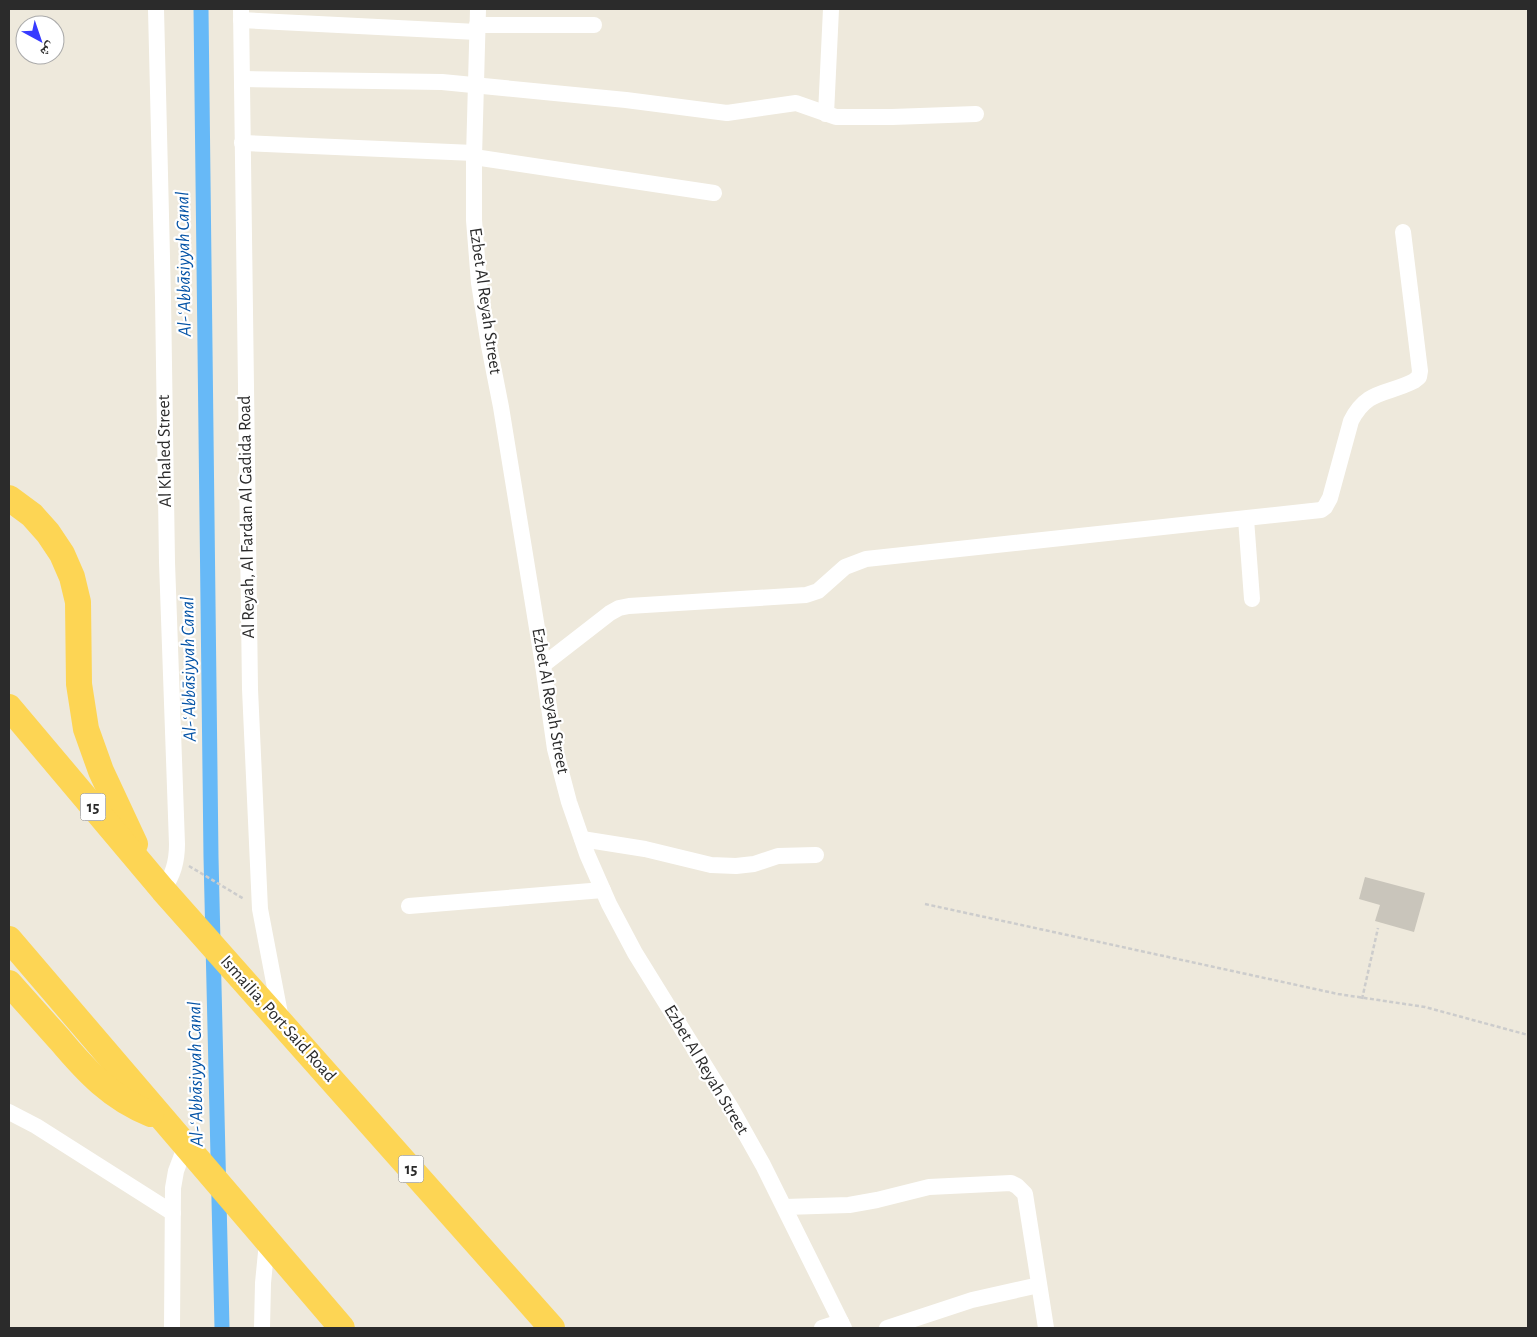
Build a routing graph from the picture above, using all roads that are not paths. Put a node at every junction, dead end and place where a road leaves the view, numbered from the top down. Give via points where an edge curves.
1 (156, 9) edge
2 (478, 9) edge
3 (831, 9) edge
4 (241, 15) edge
5 (594, 25) dead end
6 (477, 29) junction
7 (242, 79) junction
8 (476, 86) junction
9 (826, 114) junction
10 (976, 114) dead end
11 (242, 143) junction
12 (474, 155) junction
13 (714, 193) dead end
14 (1403, 232) dead end
15 (9, 498) edge
16 (1246, 519) junction
17 (1252, 599) dead end
18 (543, 665) junction
19 (9, 707) edge
20 (582, 839) junction
21 (816, 855) dead end
22 (146, 870) junction
23 (603, 890) junction
24 (170, 899) junction
25 (409, 906) dead end
26 (9, 939) edge
27 (9, 983) edge
28 (275, 1016) junction
29 (9, 1112) edge
30 (161, 1118) junction
31 (186, 1147) junction
32 (785, 1207) junction
33 (173, 1213) junction
34 (259, 1233) junction
35 (1039, 1285) junction
36 (843, 1325) edge
37 (172, 1328) edge
38 (262, 1328) edge
39 (342, 1328) edge
40 (552, 1328) edge
41 (822, 1328) edge
42 (887, 1328) edge
43 (1046, 1328) edge

1 - 24 street, Al Khaled Street via 167,562 177,844
2 - 6 street, Ezbet Al Reyah Street
3 - 9 street
4 - 6 street
4 - 7 street, Al Reyah, Al Fardan Al Gadida Road
5 - 6 street
6 - 8 street, Ezbet Al Reyah Street
7 - 8 street via 403,80
7 - 11 street, Al Reyah, Al Fardan Al Gadida Road
8 - 9 street via 727,113 796,103
8 - 12 street, Ezbet Al Reyah Street
9 - 10 street via 875,117
11 - 12 street
11 - 28 street, Al Reyah, Al Fardan Al Gadida Road via 250,689 260,909
12 - 13 street
12 - 18 street, Ezbet Al Reyah Street via 474,220 479,283
14 - 16 street via 1419,377 1407,385 1366,400 1355,412 1325,507 1316,512
15 - 22 highway via 32,515 48,533 72,577 78,602 79,684 86,729
16 - 17 street
16 - 18 street via 866,559 845,567 818,591 806,595 629,606 610,613
18 - 20 street, Ezbet Al Reyah Street via 555,749
19 - 22 highway, Ismailia, Port Said Road / 15
20 - 21 street via 645,849 712,866 754,864 778,856
20 - 23 street, Ezbet Al Reyah Street
22 - 24 highway, Ismailia, Port Said Road / 15
23 - 25 street
23 - 32 street, Ezbet Al Reyah Street via 635,953 731,1108
24 - 28 highway, Ismailia, Port Said Road / 15
26 - 30 highway
27 - 30 highway via 103,1086 130,1104
28 - 40 highway, Ismailia, Port Said Road / 15
29 - 33 street
30 - 31 highway
31 - 33 street via 176,1171
31 - 34 highway
32 - 35 street via 849,1205 929,1187 1010,1182 1025,1194
32 - 36 street, Ezbet Al Reyah Street
33 - 37 street
34 - 38 street
34 - 39 highway
35 - 42 street via 972,1300
35 - 43 street
36 - 41 street

